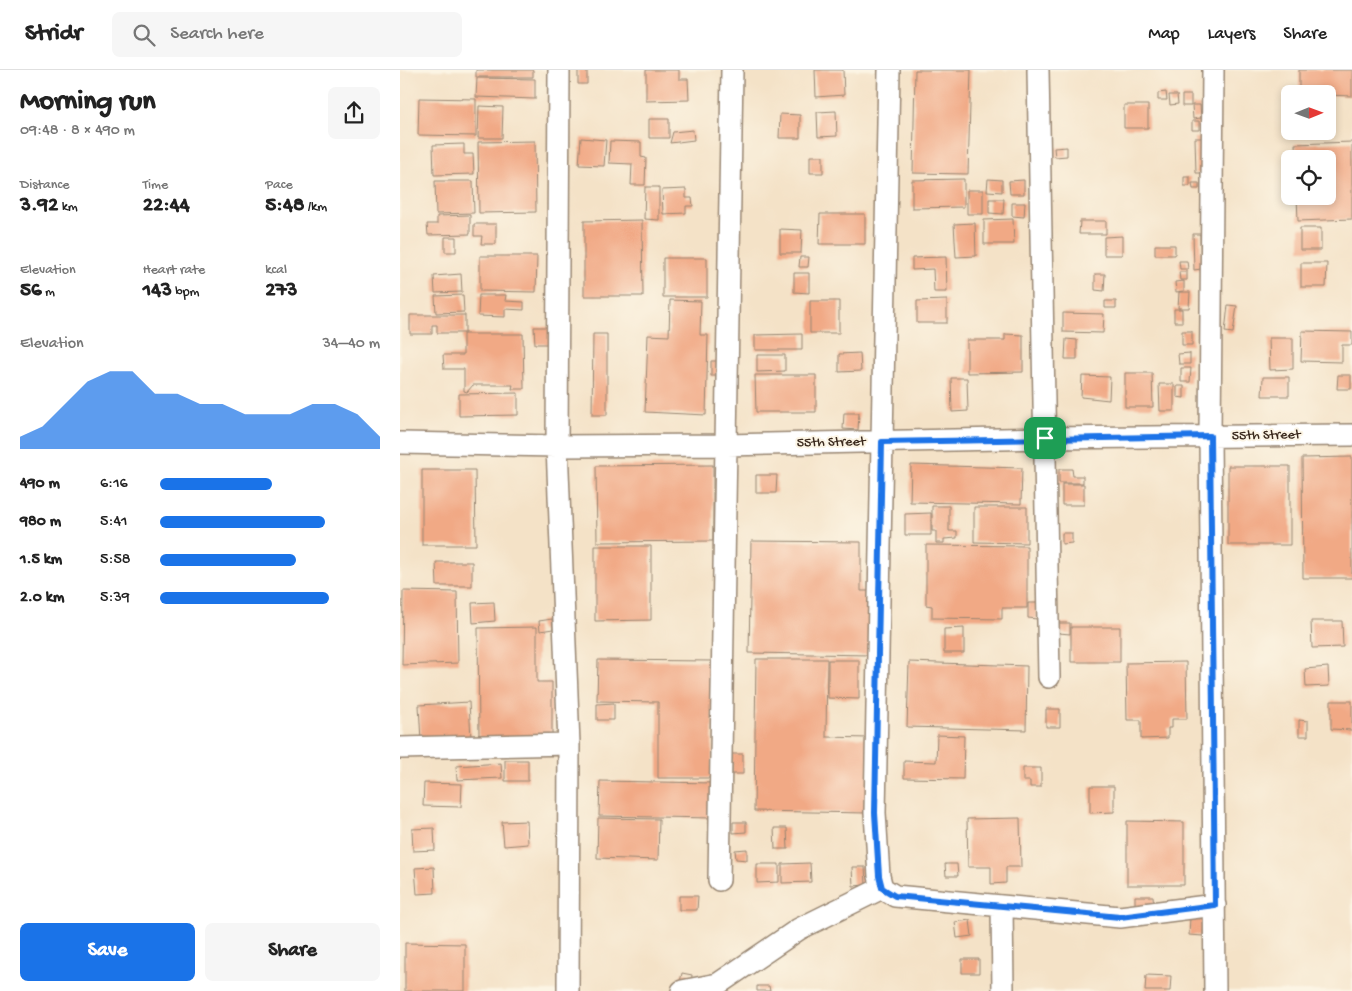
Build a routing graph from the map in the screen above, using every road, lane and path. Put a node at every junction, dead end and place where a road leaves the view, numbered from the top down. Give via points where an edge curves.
1 (560, 70) edge
2 (732, 70) edge
3 (889, 70) edge
4 (1038, 70) edge
5 (1213, 70) edge
6 (1352, 435) edge
7 (1210, 436) junction
8 (1045, 438) junction
9 (882, 442) junction
10 (400, 444) edge
11 (727, 445) junction
12 (557, 446) junction
13 (1049, 677) dead end
14 (569, 744) junction
15 (400, 748) edge
16 (719, 880) dead end
17 (882, 888) junction
18 (1215, 905) junction
19 (1002, 906) junction
20 (568, 991) edge
21 (682, 991) edge
22 (1003, 991) edge
23 (1214, 991) edge

1 - 12 street
2 - 11 street
3 - 9 street
4 - 8 street
5 - 7 street
6 - 7 street, 55th Street
7 - 8 street, 55th Street
7 - 18 street
8 - 9 street, 55th Street
8 - 13 street
9 - 11 street, 55th Street
9 - 17 street via 875,813
10 - 12 street, 55th Street
11 - 12 street, 55th Street
11 - 16 street
12 - 14 street
14 - 15 street
14 - 20 street
17 - 19 street via 895,896
17 - 21 street via 799,929 718,984
18 - 19 street via 1120,917
18 - 23 street
19 - 22 street

